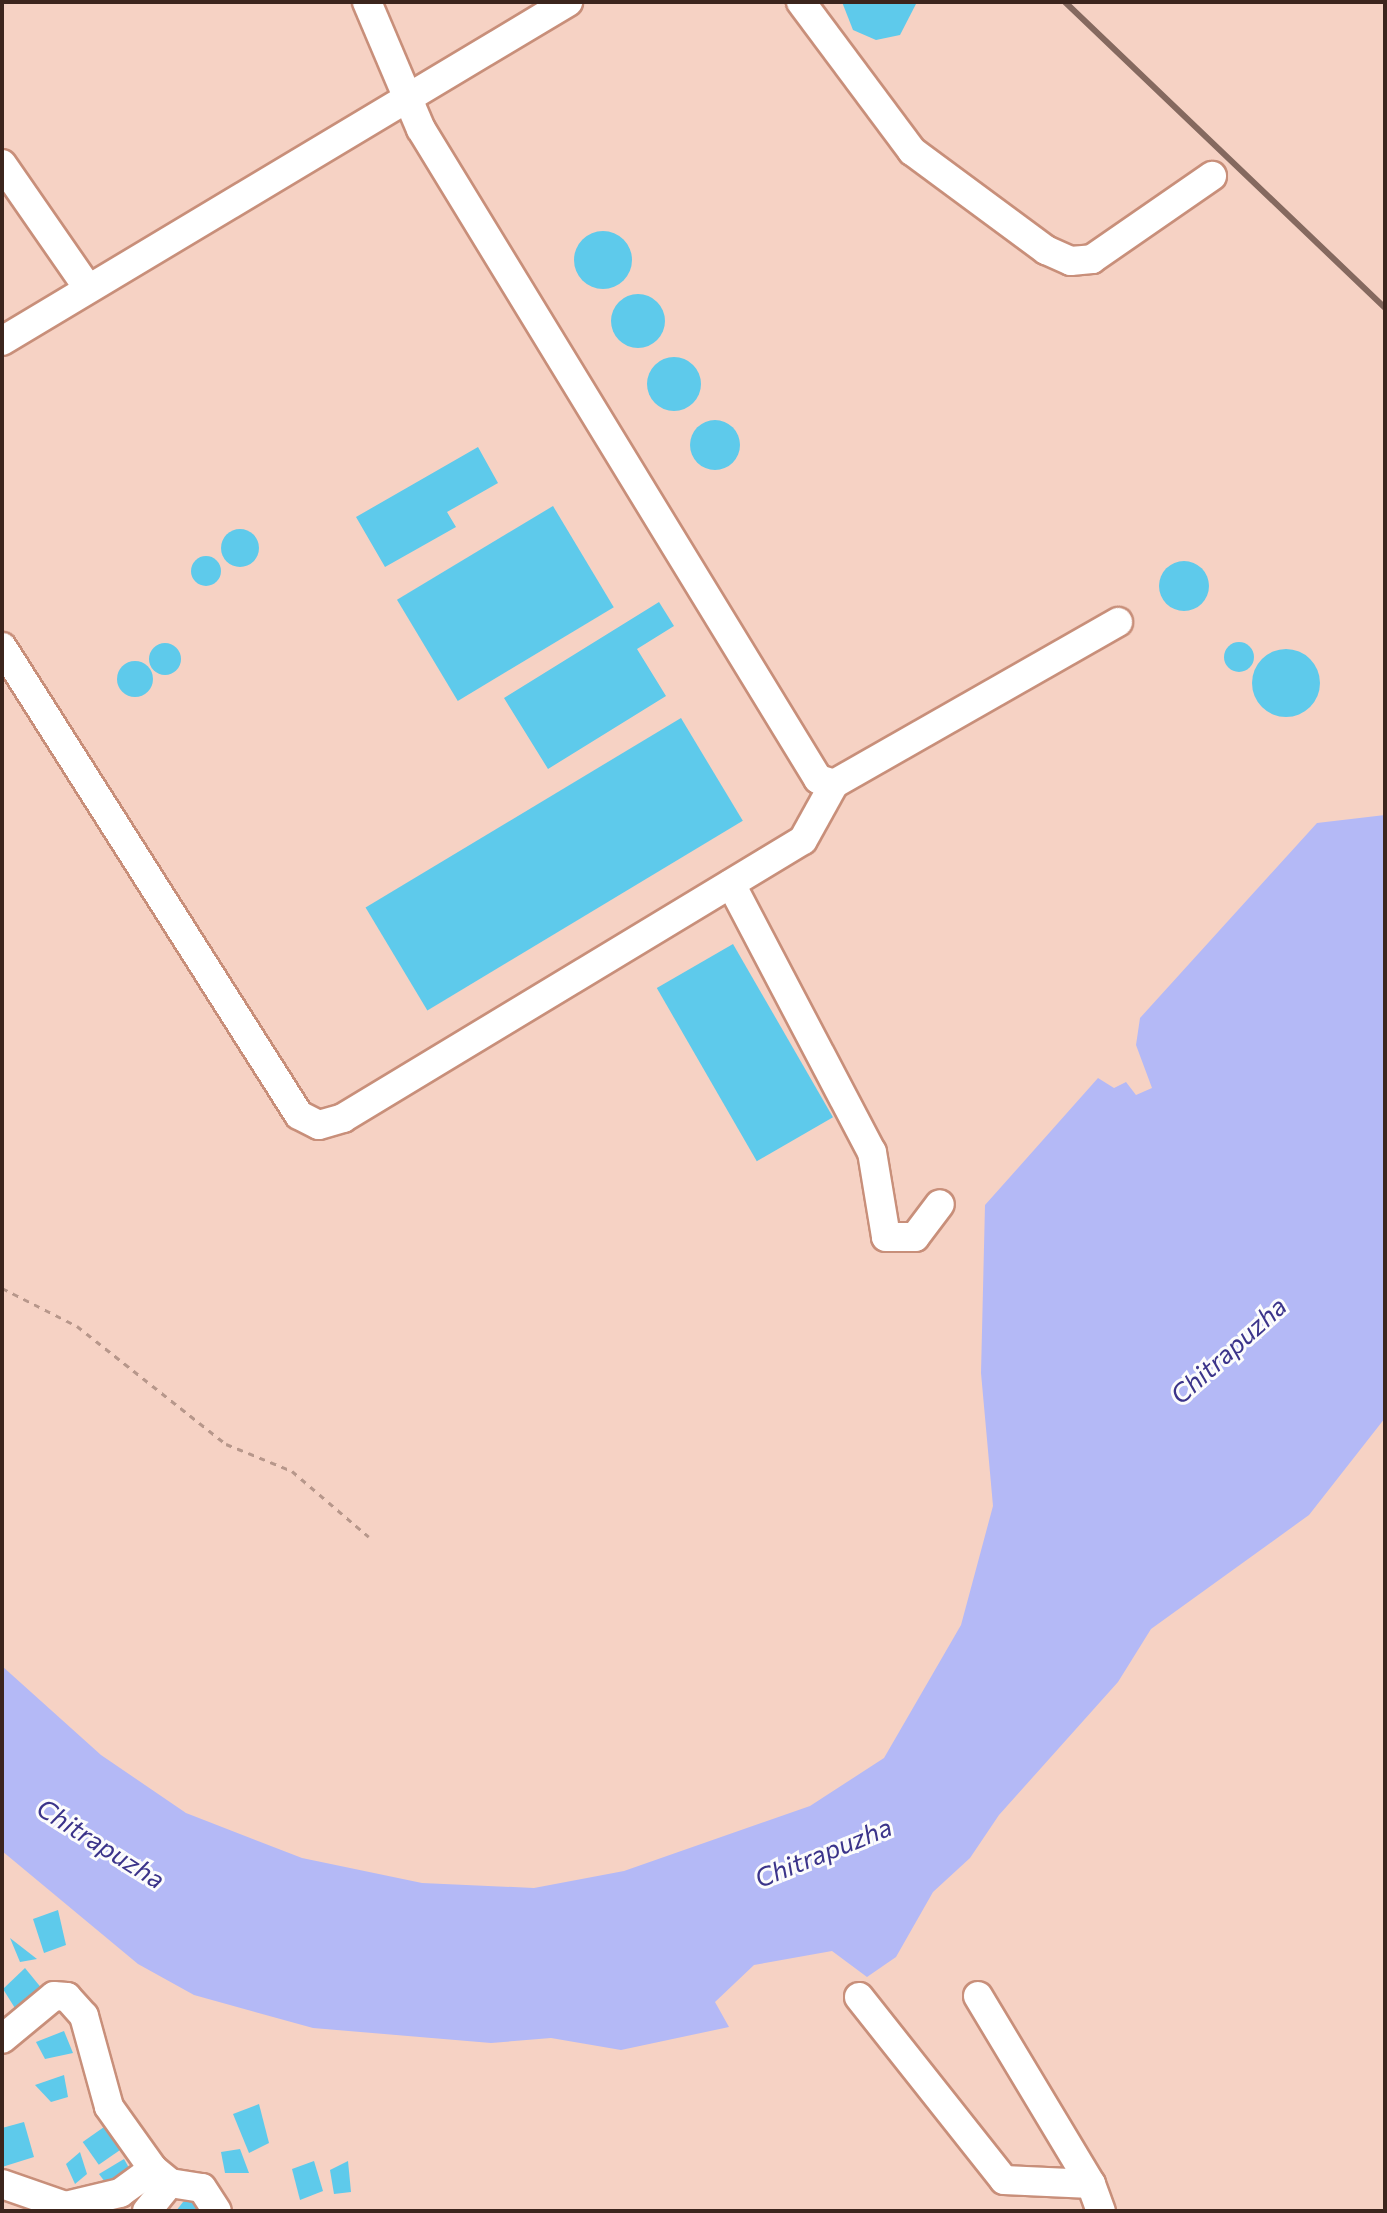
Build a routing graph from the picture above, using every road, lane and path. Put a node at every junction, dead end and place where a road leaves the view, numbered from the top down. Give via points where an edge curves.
1 (367, 2) edge
2 (568, 2) edge
3 (801, 2) edge
4 (409, 99) junction
5 (2, 164) edge
6 (1212, 176) dead end
7 (88, 288) junction
8 (2, 341) edge
9 (1118, 622) dead end
10 (2, 647) edge
11 (834, 784) junction
12 (731, 884) junction
13 (940, 1204) dead end
14 (2, 1288) edge
15 (369, 1537) dead end
16 (978, 1996) dead end
17 (859, 1997) dead end
18 (2, 2039) edge
19 (161, 2176) junction
20 (2, 2184) edge
21 (1091, 2184) junction
22 (147, 2211) edge
23 (217, 2211) edge
24 (1101, 2211) edge

1 - 4 street
2 - 4 street
3 - 6 street via 912,151 1046,250 1071,261 1092,259
4 - 7 street
4 - 11 street via 818,779
5 - 7 street
7 - 8 street
9 - 11 street
10 - 12 street via 299,1115 319,1125 343,1118
11 - 12 street via 803,840
12 - 13 street via 872,1152 886,1237 915,1237
14 - 15 path via 77,1326 226,1444 292,1471
16 - 21 street
17 - 21 street via 1004,2180
18 - 19 street via 54,1996 67,1997 84,2016 109,2107
19 - 20 street via 65,2206
19 - 22 street
19 - 23 street via 202,2188
21 - 24 street

